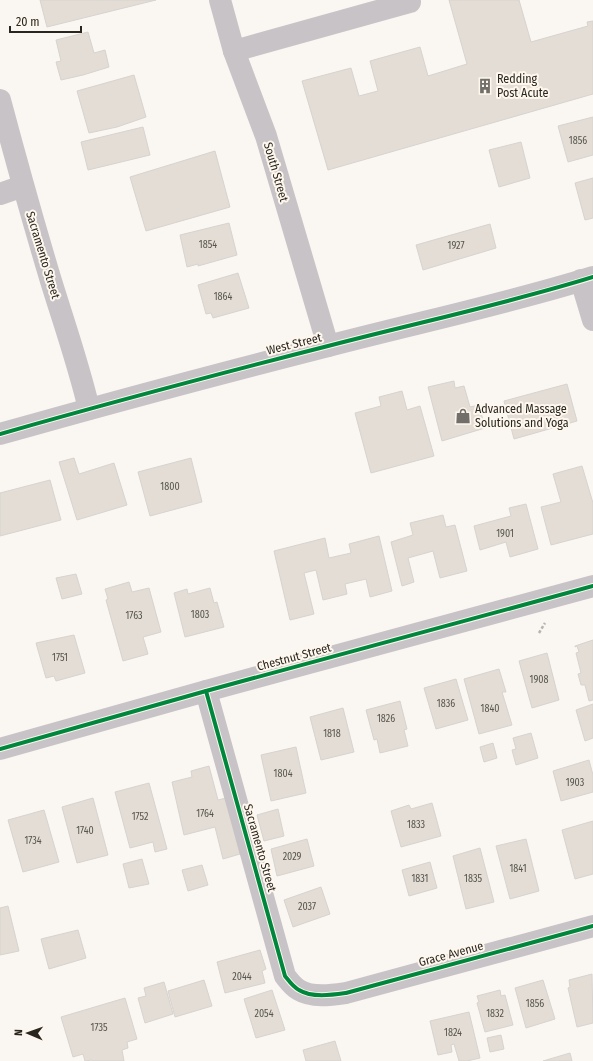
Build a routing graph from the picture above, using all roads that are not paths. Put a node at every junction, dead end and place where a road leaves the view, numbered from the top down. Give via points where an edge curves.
1 (220, 0) edge
2 (410, 2) dead end
3 (372, 6) edge
4 (234, 51) junction
5 (0, 100) edge
6 (23, 186) junction
7 (0, 194) edge
8 (587, 278) edge
9 (593, 320) edge
10 (328, 346) junction
11 (89, 409) junction
12 (0, 434) edge
13 (593, 586) edge
14 (206, 691) junction
15 (0, 749) edge
16 (593, 926) edge
17 (314, 994) joint

1 - 4 street, South Street
2 - 3 street
3 - 4 street
4 - 10 street, South Street via 266,136
5 - 6 street, Sacramento Street
6 - 7 street
6 - 11 street, Sacramento Street
8 - 9 street
8 - 10 street, West Street via 454,315
10 - 11 street, West Street
11 - 12 street, West Street
13 - 14 street, Chestnut Street
14 - 15 street, Chestnut Street
14 - 17 street, Sacramento Street via 285,976 299,990
16 - 17 street, Grace Avenue via 356,991 337,995

